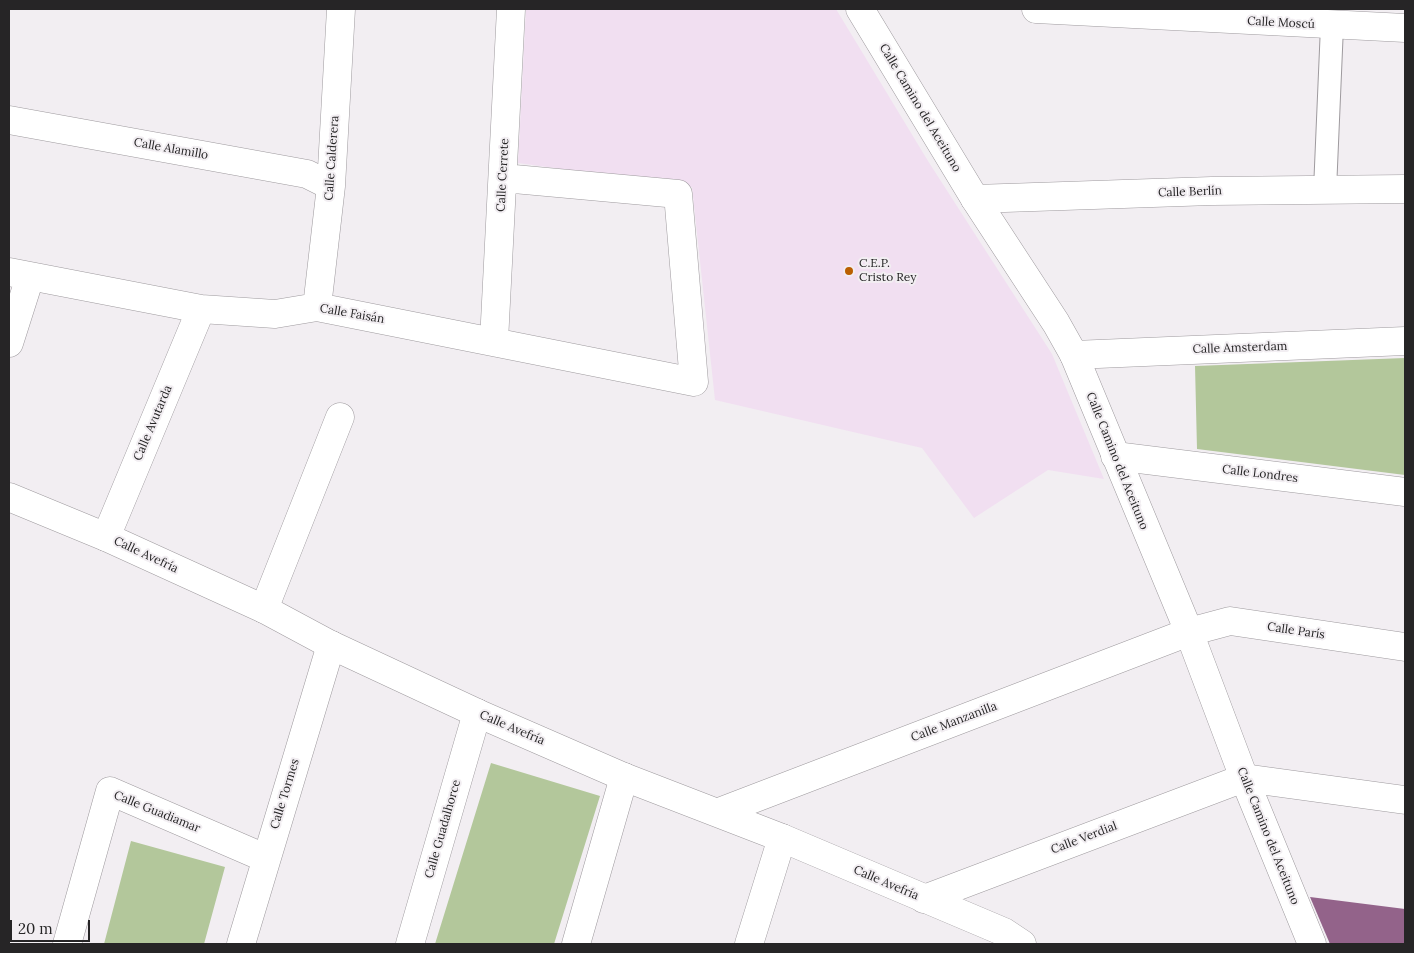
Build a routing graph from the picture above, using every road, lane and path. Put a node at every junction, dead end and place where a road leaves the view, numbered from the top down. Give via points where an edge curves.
1 (340, 9) edge
2 (511, 9) edge
3 (860, 9) edge
4 (1036, 9) edge
5 (1332, 17) edge
6 (1405, 28) edge
7 (9, 120) edge
8 (503, 178) junction
9 (331, 186) junction
10 (1405, 189) edge
11 (1325, 190) junction
12 (976, 199) junction
13 (19, 274) edge
14 (317, 307) junction
15 (201, 309) junction
16 (494, 341) junction
17 (1405, 341) edge
18 (9, 343) edge
19 (1074, 355) junction
20 (340, 417) dead end
21 (1115, 456) junction
22 (1405, 492) edge
23 (9, 497) edge
24 (106, 537) junction
25 (264, 609) junction
26 (1189, 632) junction
27 (331, 645) junction
28 (1405, 647) edge
29 (477, 713) junction
30 (624, 777) junction
31 (1244, 778) junction
32 (1405, 800) edge
33 (719, 812) junction
34 (782, 838) junction
35 (265, 858) junction
36 (924, 899) junction
37 (67, 944) edge
38 (241, 944) edge
39 (410, 944) edge
40 (576, 944) edge
41 (749, 944) edge
42 (1020, 944) edge
43 (1312, 944) edge

1 - 9 street, Calle Calderera
2 - 8 street, Calle Cerrete
3 - 12 street, Calle Camino del Aceituno
4 - 5 street, Calle Moscú
5 - 6 street, Calle Moscú
5 - 11 street
7 - 9 street, Calle Alamillo via 307,174
8 - 16 street, Calle Cerrete
8 - 16 street, Calle Faisán via 678,194 694,382
9 - 14 street, Calle Calderera
10 - 11 street, Calle Berlín
11 - 12 street, Calle Berlín via 1212,190
12 - 19 street, Calle Camino del Aceituno
13 - 15 street, Calle Faisán
13 - 18 street
14 - 15 street, Calle Faisán via 275,314
14 - 16 street, Calle Faisán
15 - 24 street, Calle Avutarda
17 - 19 street, Calle Amsterdam
19 - 21 street, Calle Camino del Aceituno
20 - 25 street
21 - 22 street, Calle Londres
21 - 26 street, Calle Camino del Aceituno
23 - 24 street, Calle Avefría
24 - 25 street, Calle Avefría
25 - 27 street, Calle Avefría
26 - 28 street, Calle París via 1230,621
26 - 31 street, Calle Camino del Aceituno
26 - 33 street, Calle Manzanilla
27 - 29 street, Calle Avefría
27 - 35 street, Calle Tormes
29 - 30 street, Calle Avefría
29 - 39 street, Calle Guadalhorce
30 - 33 street, Calle Avefría
30 - 40 street
31 - 32 street
31 - 36 street, Calle Verdial
31 - 43 street, Calle Camino del Aceituno
33 - 34 street, Calle Avefría
34 - 36 street, Calle Avefría
34 - 41 street
35 - 37 street, Calle Guadiamar via 110,791
35 - 38 street, Calle Tormes
36 - 42 street, Calle Avefría via 1004,932

